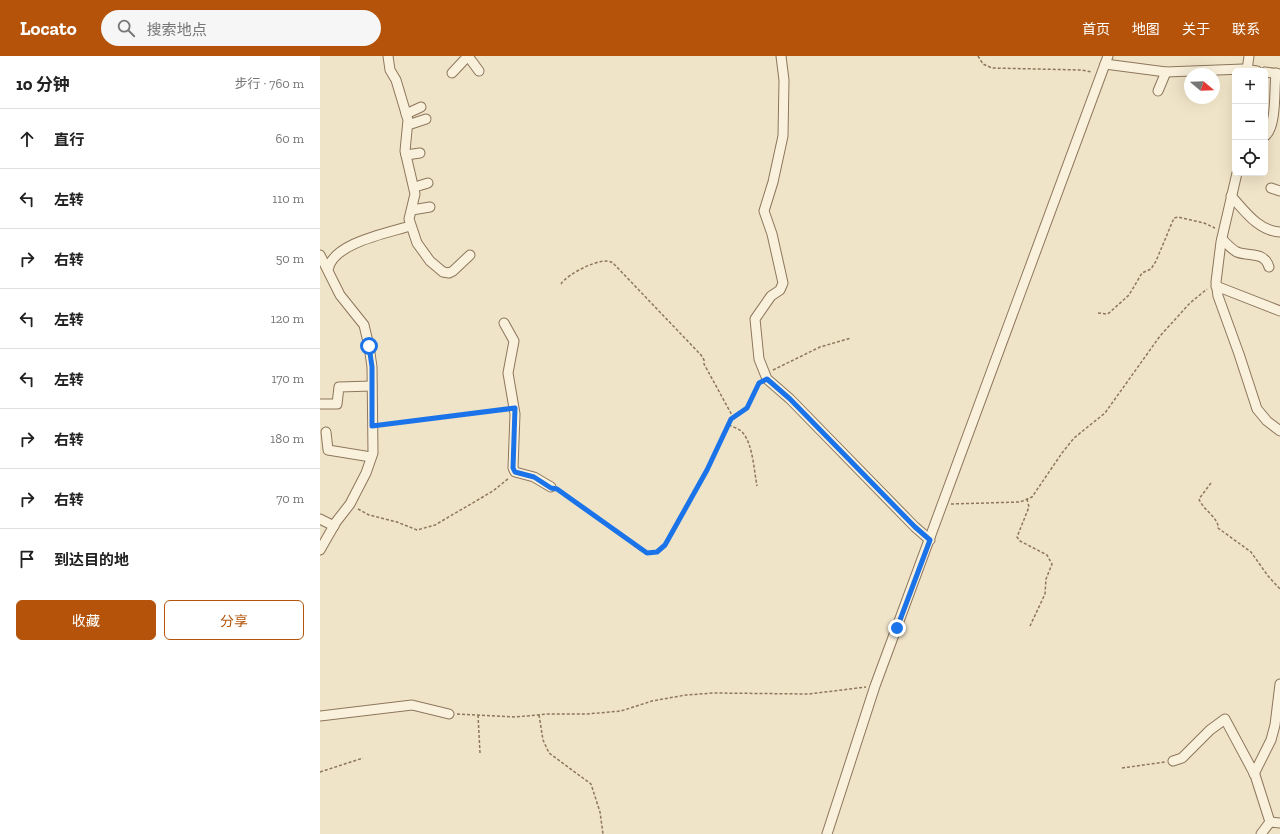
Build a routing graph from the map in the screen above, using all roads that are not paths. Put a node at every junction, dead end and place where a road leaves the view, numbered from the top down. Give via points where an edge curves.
1 (388, 56) edge
2 (468, 56) edge
3 (781, 56) edge
4 (1249, 56) edge
5 (1107, 60) edge
6 (1247, 68) edge
7 (1232, 70) edge
8 (479, 71) dead end
9 (1166, 72) junction
10 (1268, 72) edge
11 (452, 73) dead end
12 (1278, 74) edge
13 (1158, 91) dead end
14 (421, 108) dead end
15 (406, 114) junction
16 (426, 119) dead end
17 (408, 125) junction
18 (1268, 134) edge
19 (420, 153) dead end
20 (406, 155) junction
21 (1236, 176) edge
22 (428, 183) dead end
23 (414, 187) junction
24 (1231, 196) junction
25 (430, 206) dead end
26 (412, 210) junction
27 (410, 226) junction
28 (1280, 232) edge
29 (1223, 236) junction
30 (320, 255) edge
31 (470, 255) dead end
32 (1276, 258) dead end
33 (325, 268) edge
34 (1216, 286) junction
35 (1280, 311) edge
36 (504, 323) dead end
37 (372, 386) junction
38 (320, 404) edge
39 (1280, 431) edge
40 (326, 432) dead end
41 (371, 457) junction
42 (551, 488) road end
43 (320, 519) edge
44 (334, 526) junction
45 (930, 540) junction
46 (320, 550) edge
47 (1280, 684) edge
48 (449, 714) road end
49 (320, 716) edge
50 (1173, 761) road end
51 (1254, 774) junction
52 (1270, 822) junction
53 (1280, 823) edge
54 (826, 834) edge
55 (1261, 834) edge

1 - 15 street via 390,70 396,80
2 - 8 street
2 - 11 street
3 - 45 street via 784,80 783,136 764,211 783,283 755,319 759,359 767,379
4 - 6 street
5 - 9 street
5 - 45 street
7 - 9 street
9 - 13 street
10 - 12 street
12 - 18 street via 1272,123
14 - 15 street
15 - 17 street
16 - 17 street
17 - 20 street
19 - 20 street
20 - 23 street
21 - 24 street
22 - 23 street
23 - 26 street
24 - 28 street via 1262,226 1273,232
24 - 29 street
25 - 26 street
26 - 27 street
27 - 31 street via 422,252 444,272 453,271
27 - 33 street via 351,246 334,256
29 - 32 street via 1237,252 1263,257 1268,264
29 - 34 street
30 - 33 street
33 - 37 street via 340,295 364,325 369,346
34 - 35 street
34 - 39 street via 1257,409 1266,421
36 - 42 street via 514,341 508,373 515,408 513,468 515,472 534,477
37 - 38 street via 339,386 337,404
37 - 41 street
40 - 41 street via 328,450
41 - 44 street via 366,473
43 - 44 street
44 - 46 street
45 - 54 street via 875,686
47 - 51 street via 1271,740
48 - 49 street via 412,705
50 - 51 street via 1182,758 1225,719
51 - 52 street
52 - 53 street
52 - 55 street

